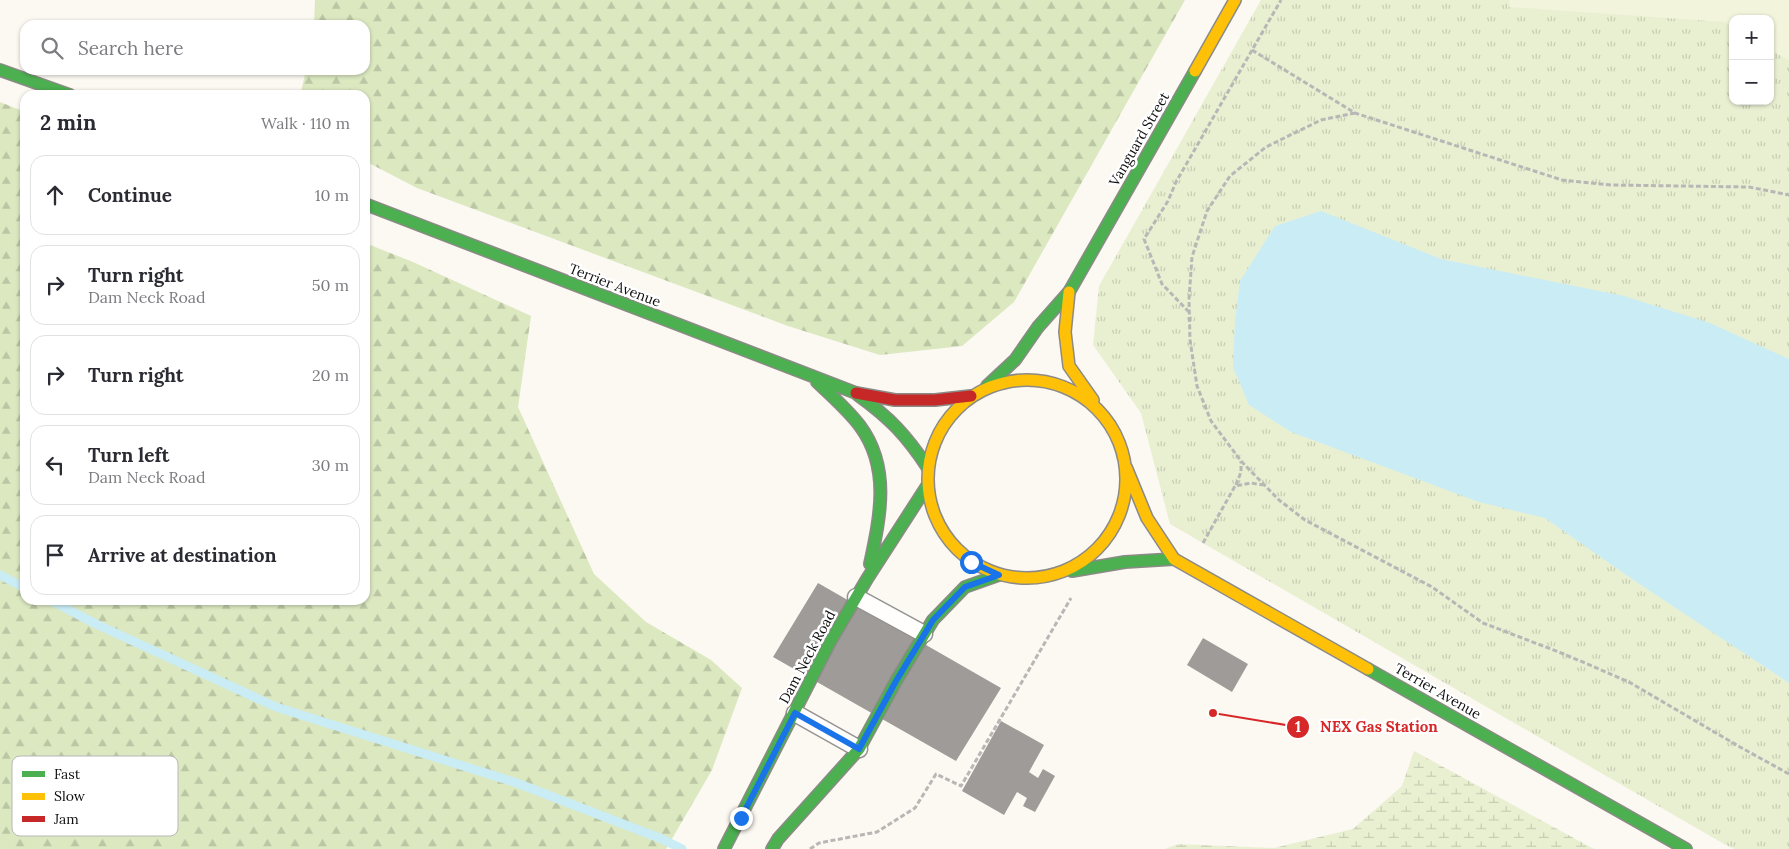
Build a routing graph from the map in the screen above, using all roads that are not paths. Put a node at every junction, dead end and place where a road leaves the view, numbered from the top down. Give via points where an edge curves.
1 (1235, 0) edge
2 (0, 70) edge
3 (56, 90) edge
4 (370, 206) edge
5 (1069, 292) junction
6 (811, 376) junction
7 (984, 389) junction
8 (854, 393) junction
9 (971, 396) junction
10 (1100, 410) junction
11 (1126, 467) junction
12 (928, 468) junction
13 (928, 486) junction
14 (1174, 559) junction
15 (1065, 572) junction
16 (999, 575) junction
17 (867, 579) junction
18 (856, 597) junction
19 (924, 634) junction
20 (795, 713) junction
21 (859, 749) junction
22 (724, 849) edge
23 (772, 849) edge
24 (1686, 849) edge

1 - 5 street, Vanguard Street
2 - 3 street
4 - 6 street, Terrier Avenue
5 - 7 street, Vanguard Street via 1015,360
5 - 10 street, Vanguard Street via 1065,332 1069,366
6 - 8 street, Terrier Avenue
6 - 17 street via 864,432 879,467 882,509
7 - 9 street
7 - 10 street via 1014,380 1046,381 1075,391
8 - 9 street, Terrier Avenue via 903,400
8 - 12 street, Terrier Avenue via 884,414 910,441
9 - 12 street via 950,416 935,440
10 - 11 street, Vanguard Street via 1118,436
11 - 14 street, Terrier Avenue via 1147,518
11 - 15 street via 1125,499 1113,530 1092,555
12 - 13 street
13 - 16 street via 934,516 949,542 971,562
13 - 17 street, Dam Neck Road
14 - 15 street via 1124,562
14 - 24 street, Terrier Avenue
15 - 16 street via 1032,579
16 - 19 street via 965,587
17 - 18 street, Dam Neck Road
18 - 19 lane
18 - 20 street, Dam Neck Road
19 - 21 street
20 - 21 lane
20 - 22 street, Dam Neck Road
21 - 23 street

